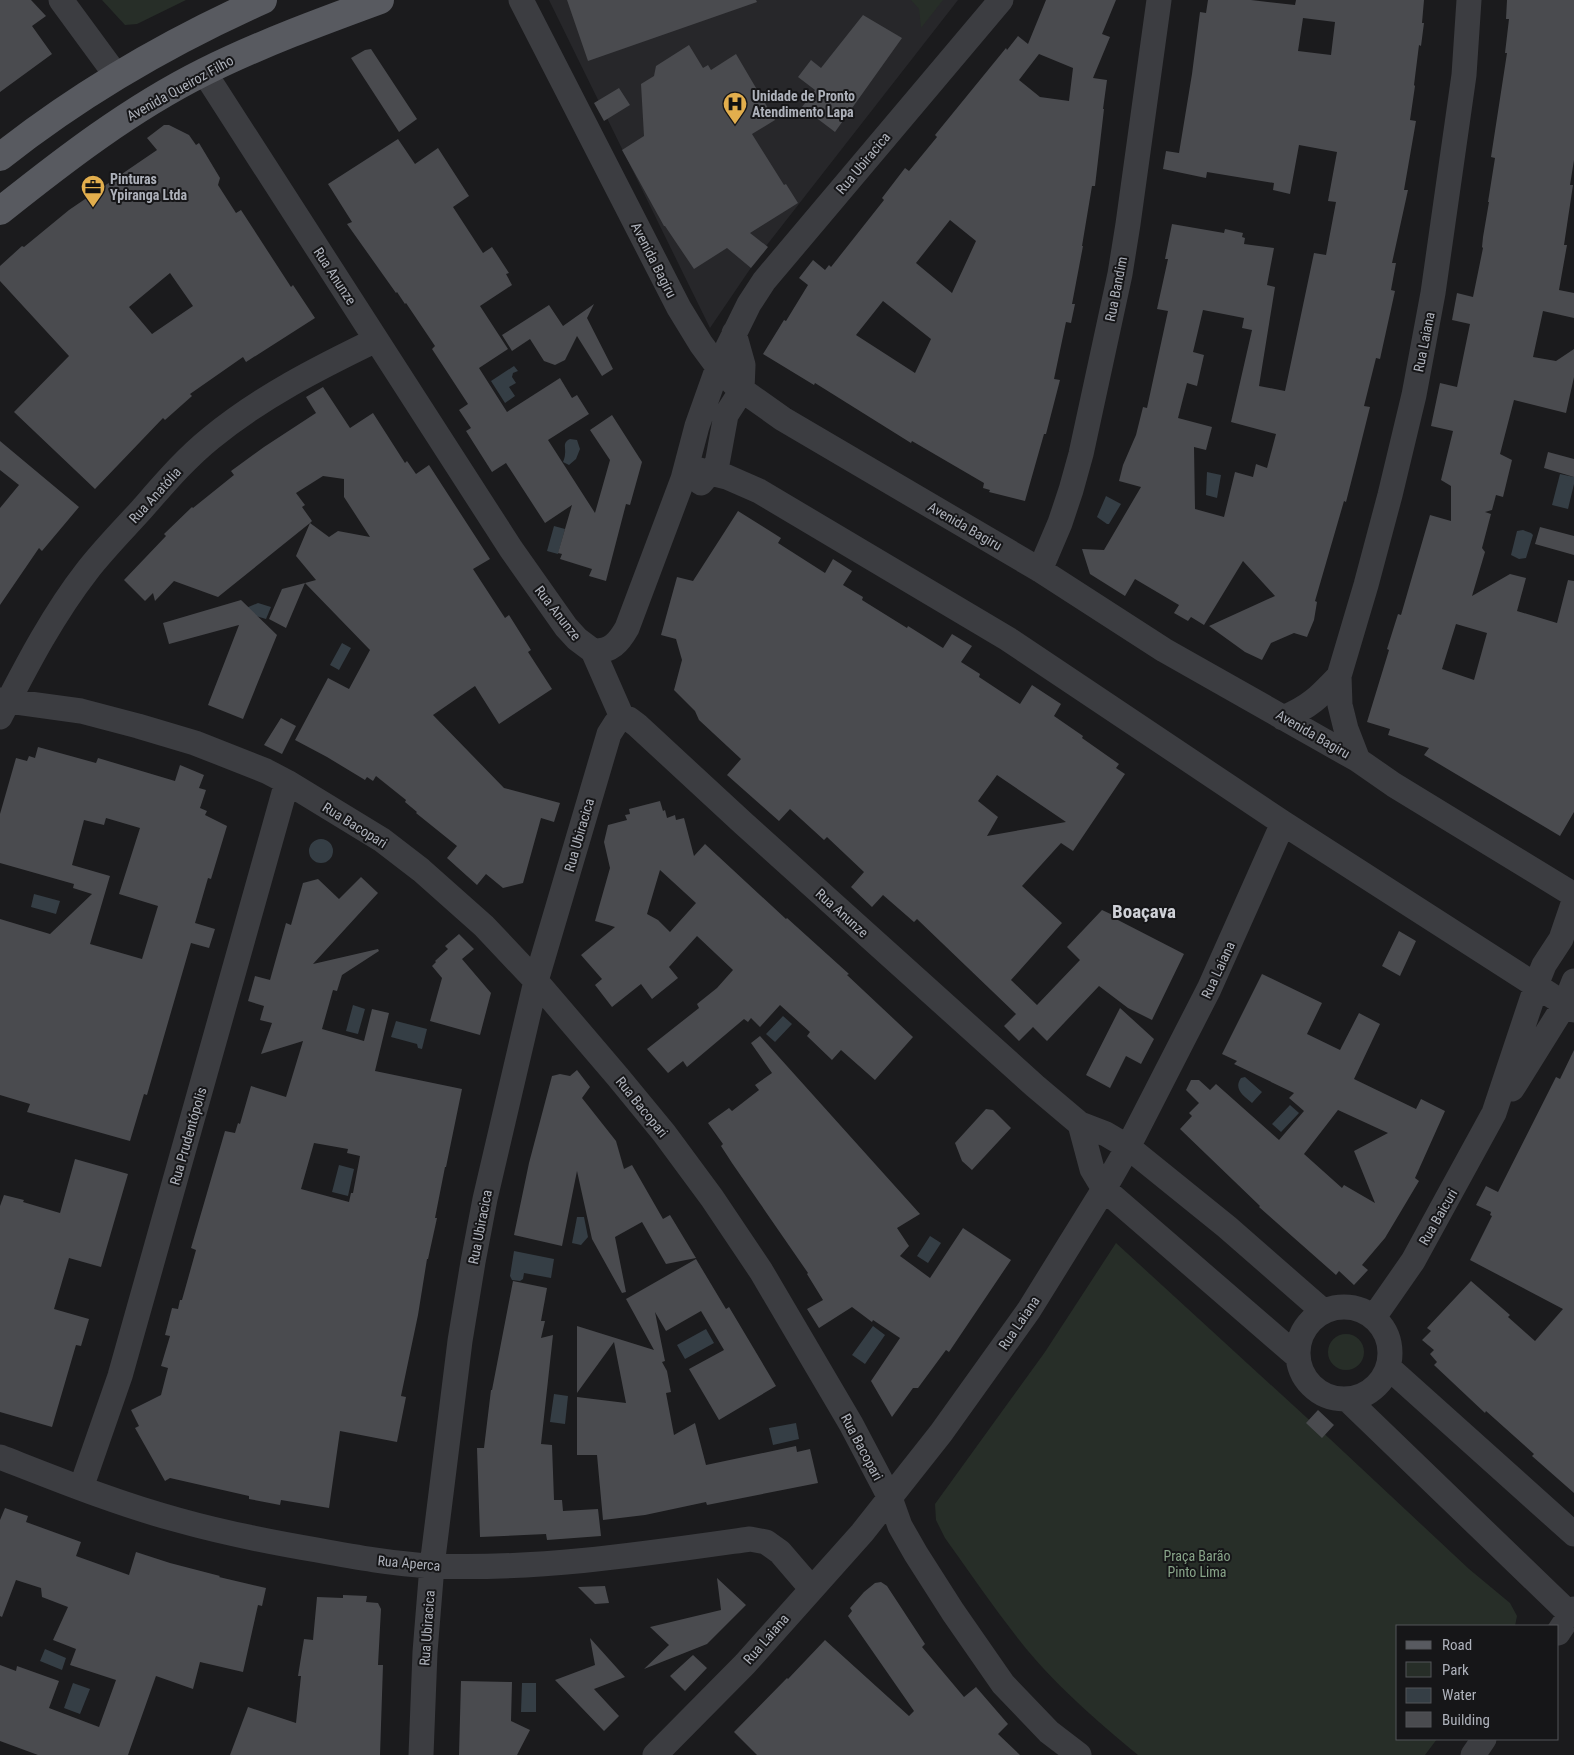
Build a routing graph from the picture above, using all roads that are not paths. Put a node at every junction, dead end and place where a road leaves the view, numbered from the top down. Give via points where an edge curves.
1 (61, 0) edge
2 (262, 0) edge
3 (380, 0) edge
4 (521, 0) edge
5 (1001, 0) edge
6 (1159, 0) edge
7 (1469, 0) edge
8 (204, 72) junction
9 (116, 75) junction
10 (0, 157) edge
11 (0, 212) edge
12 (734, 333) junction
13 (376, 340) junction
14 (718, 367) junction
15 (742, 390) junction
16 (698, 469) junction
17 (1040, 570) junction
18 (593, 651) junction
19 (1339, 676) junction
20 (3, 706) edge
21 (622, 717) junction
22 (1283, 718) junction
23 (1358, 760) junction
24 (288, 782) junction
25 (1283, 823) junction
26 (1574, 895) edge
27 (1574, 901) edge
28 (536, 981) junction
29 (1536, 986) junction
30 (1571, 998) edge
31 (1494, 1114) junction
32 (1080, 1124) junction
33 (1128, 1147) junction
34 (1104, 1189) junction
35 (1323, 1311) junction
36 (1374, 1317) junction
37 (1297, 1356) junction
38 (1388, 1367) junction
39 (1347, 1399) junction
40 (0, 1458) edge
41 (81, 1488) junction
42 (890, 1498) junction
43 (1574, 1534) edge
44 (432, 1566) junction
45 (811, 1588) junction
46 (1567, 1619) edge
47 (1483, 1740) edge
48 (421, 1755) edge
49 (655, 1755) edge
50 (1079, 1755) edge
51 (1473, 1755) edge

1 - 9 street
2 - 9 main road
3 - 8 main road, Avenida Queiroz Filho via 306,27
4 - 14 street, Avenida Bagiru via 679,308
5 - 12 street, Rua Ubiracica via 764,281
6 - 17 street, Rua Bandim via 1120,274 1071,490
7 - 19 street, Rua Laiana via 1464,74 1434,292 1390,495
8 - 11 main road, Avenida Queiroz Filho via 118,122
8 - 13 street, Rua Anunze
9 - 10 main road
12 - 14 street, Rua Ubiracica
12 - 15 street via 743,365
13 - 18 street, Rua Anunze via 510,549 553,610 577,639
13 - 20 street, Rua Anatólia via 318,368 258,404 191,456 87,571 55,617
14 - 15 street, Avenida Bagiru
14 - 16 street, Rua Ubiracica via 697,426
15 - 16 street, Rua Ubiracica via 726,415 717,464
15 - 17 street, Avenida Bagiru via 783,419
16 - 18 street, Rua Ubiracica via 663,532 627,628 612,647
16 - 25 street via 759,490 1008,639
17 - 22 street, Avenida Bagiru via 1164,650
18 - 21 street, Rua Anunze
19 - 22 street, Rua Laiana via 1316,700
19 - 23 street, Rua Laiana via 1340,705
20 - 24 street, Rua Bacopari via 81,711 138,726 195,743
21 - 28 street, Rua Ubiracica via 610,734
21 - 32 street, Rua Anunze via 632,721 1017,1071
22 - 23 street, Avenida Bagiru
23 - 26 street, Avenida Bagiru via 1394,786
24 - 28 street, Rua Bacopari via 382,840 420,870 484,926
24 - 41 street, Rua Prudentópolis via 120,1376
25 - 29 street
25 - 33 street, Rua Laiana via 1209,989
27 - 29 street, Rua Baicuri via 1561,939 1544,965
28 - 42 street, Rua Bacopari via 664,1133 712,1198 761,1272 851,1424
28 - 44 street, Rua Ubiracica via 473,1262
29 - 30 street
29 - 31 street, Rua Baicuri
30 - 31 street, Rua Baicuri
31 - 36 street, Rua Baicuri via 1413,1261
32 - 33 street, Rua Anunze
32 - 34 street via 1092,1170
33 - 34 street, Rua Laiana
33 - 35 street
34 - 37 street
34 - 42 street, Rua Laiana via 1023,1317 941,1433
35 - 36 street via 1340,1306 1358,1308
35 - 37 street via 1308,1322 1299,1338
36 - 38 street via 1386,1331 1390,1349
37 - 39 street via 1302,1374 1313,1388 1329,1397
38 - 39 street via 1372,1389
38 - 43 street
39 - 46 street
40 - 41 street, Rua Aperca
41 - 44 street, Rua Aperca via 176,1520 244,1537 384,1562
42 - 45 street, Rua Laiana
42 - 50 street, Rua Bacopari via 900,1526 916,1554 1003,1684 1049,1732
44 - 45 street, Rua Aperca via 597,1560 750,1539 766,1542 780,1552
44 - 48 street, Rua Ubiracica
45 - 49 street, Rua Laiana via 745,1664
47 - 51 street

